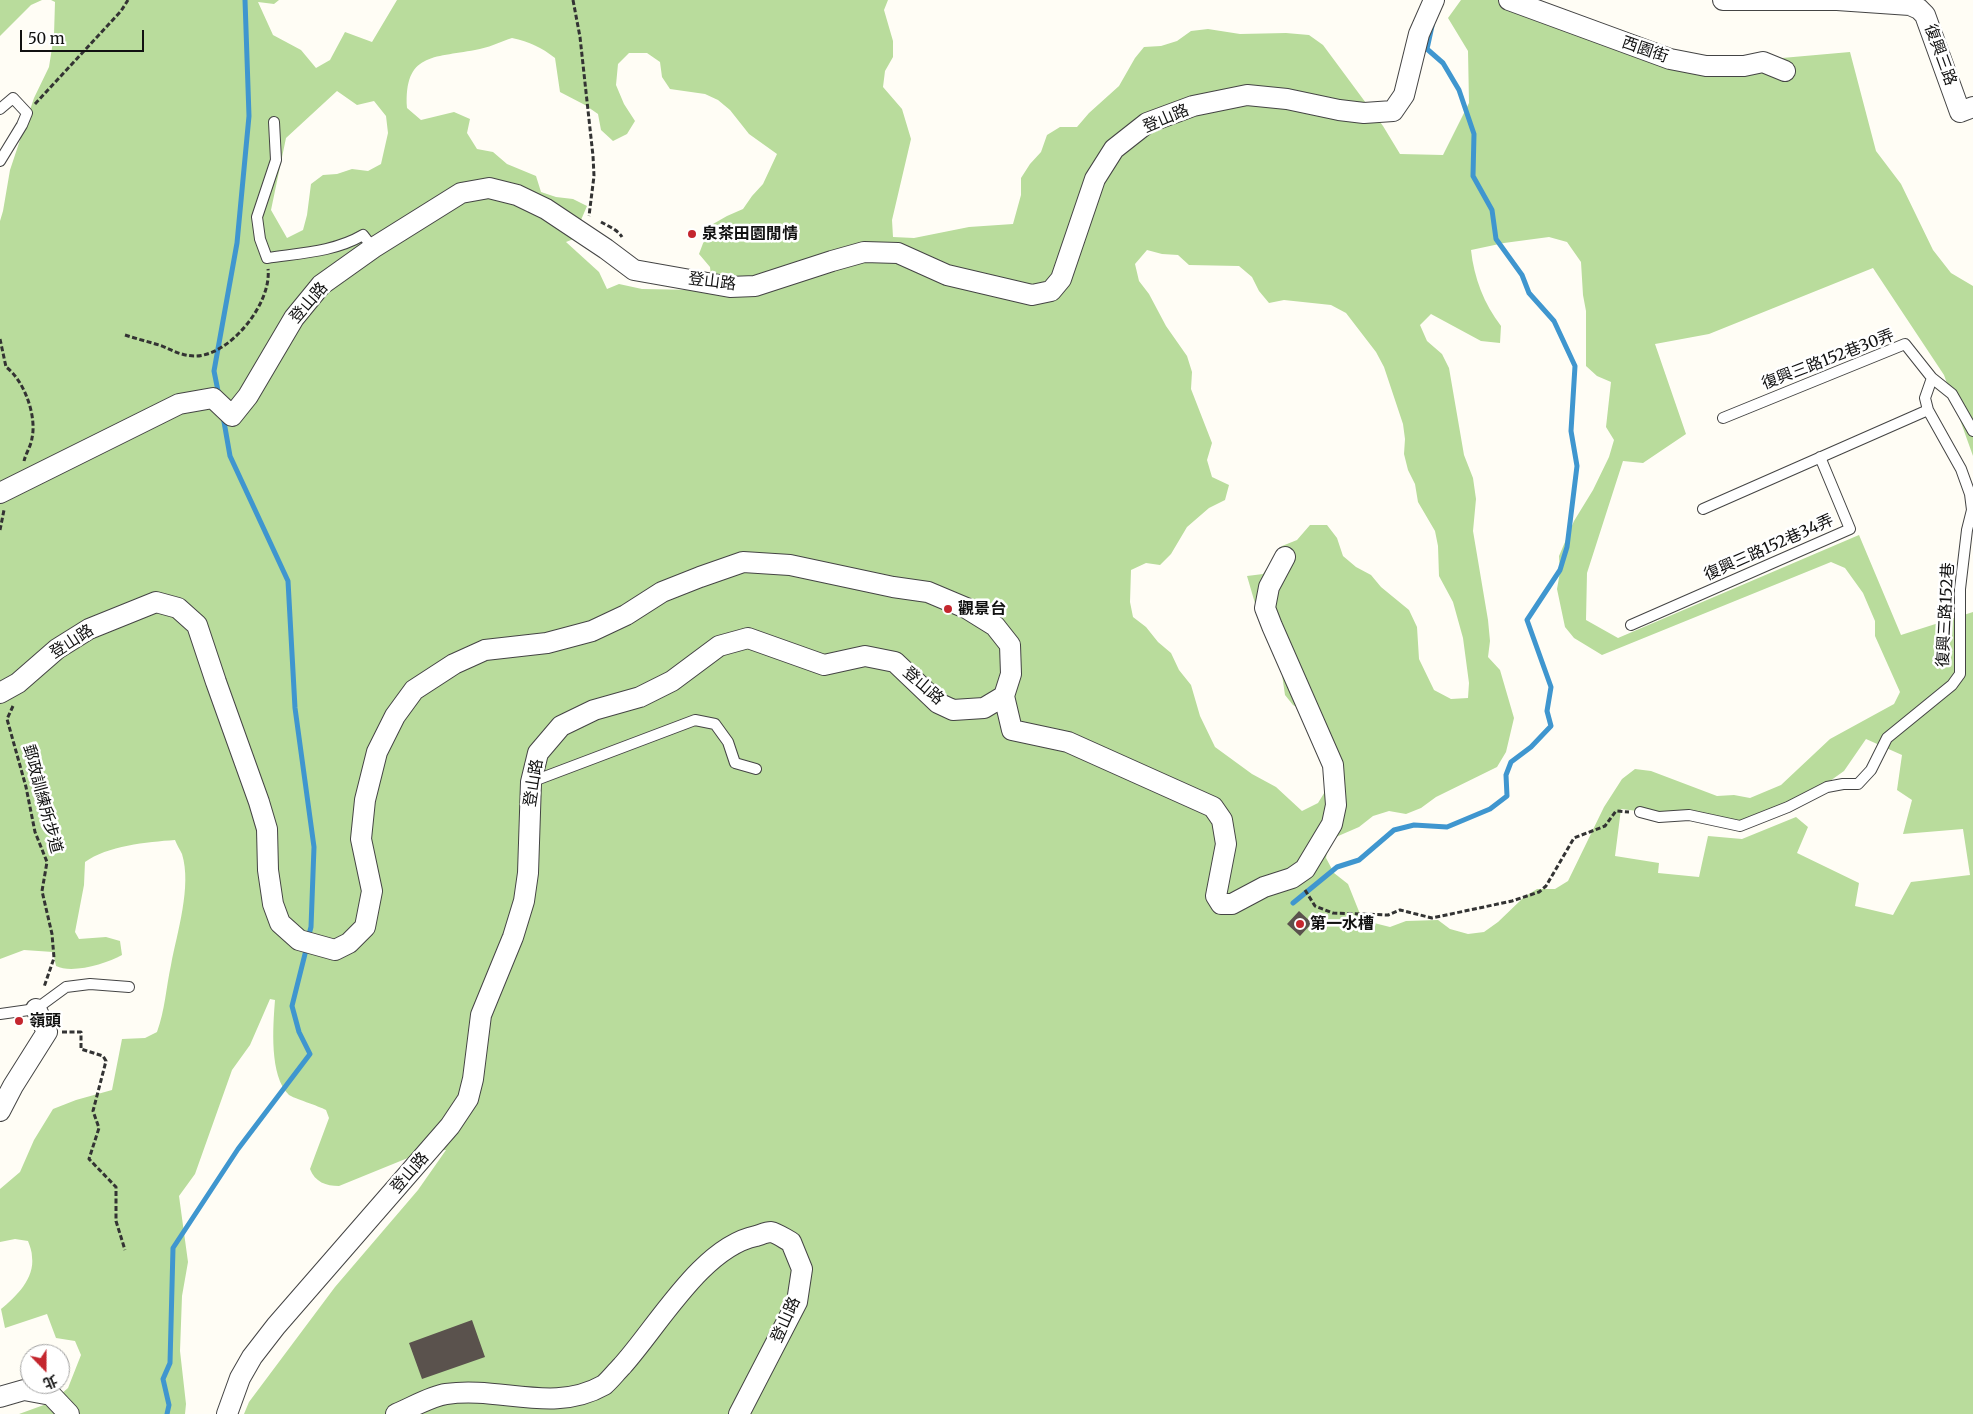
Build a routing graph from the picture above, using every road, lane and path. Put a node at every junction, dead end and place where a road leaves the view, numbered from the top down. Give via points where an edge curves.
1 (128, 0) edge
2 (573, 0) edge
3 (1434, 0) edge
4 (1509, 0) edge
5 (1724, 0) edge
6 (1837, 0) edge
7 (1785, 71) dead end
8 (1973, 108) edge
9 (0, 109) edge
10 (27, 113) junction
11 (274, 122) dead end
12 (0, 160) edge
13 (623, 242) dead end
14 (373, 248) junction
15 (267, 258) junction
16 (125, 335) dead end
17 (0, 339) edge
18 (1932, 378) junction
19 (1928, 410) junction
20 (1723, 418) dead end
21 (1973, 431) edge
22 (1820, 457) junction
23 (20, 466) dead end
24 (0, 493) edge
25 (0, 506) edge
26 (1703, 508) dead end
27 (0, 530) edge
28 (1285, 557) dead end
29 (1630, 626) dead end
30 (18, 683) junction
31 (0, 693) edge
32 (1004, 696) junction
33 (756, 770) dead end
34 (531, 782) junction
35 (1640, 812) joint
36 (1292, 878) junction
37 (129, 987) dead end
38 (36, 1009) junction
39 (0, 1014) edge
40 (47, 1032) junction
41 (0, 1112) edge
42 (125, 1250) dead end
43 (0, 1397) edge
44 (68, 1414) edge
45 (226, 1414) edge
46 (396, 1414) edge
47 (739, 1414) edge

1 - 10 path
2 - 13 path via 580,37 594,176 588,215 620,234
3 - 14 street, 登山路 via 1419,34 1404,94 1393,111 1356,112 1247,95 1193,106 1147,123 1114,149 1095,179 1061,279 1051,291 1032,295 947,275 898,253 864,252 756,286 730,287 669,277 634,270 546,209 517,195 489,188 461,193
4 - 7 street, 西園街 via 1670,60 1706,66 1744,66 1764,62
5 - 6 street
6 - 8 street, 復興三路 via 1899,3 1918,9 1925,15 1960,112
9 - 10 lane via 12,98
10 - 12 lane
11 - 15 lane via 276,160 257,217
14 - 15 lane via 363,234 347,244
14 - 24 street, 登山路 via 321,285 299,311 248,396 232,416 213,398 179,404
15 - 16 path via 269,277 264,297 249,322 228,343 209,355 181,354
17 - 23 path via 6,367 15,373 32,412 32,438
18 - 19 lane via 1925,398
18 - 20 lane, 復興三路152巷30弄 via 1904,344
18 - 21 lane via 1952,394
19 - 22 lane
19 - 35 lane, 復興三路152巷 via 1961,469 1972,510 1960,589 1960,674 1952,685 1887,738 1871,770 1858,784 1827,787 1740,826 1689,815 1660,817
22 - 26 lane
22 - 29 lane, 復興三路152巷34弄 via 1850,529
25 - 27 path via 5,507
28 - 36 street via 1269,587 1265,608 1333,765 1336,805 1332,824 1316,853 1305,869
30 - 31 street, 登山路
30 - 32 street, 登山路 via 57,648 90,629 156,602 178,608 197,625 259,802 267,829 273,904 280,923 307,942 335,950 349,943 365,927 372,891 361,839 365,800 377,752 395,716 414,690 454,664 486,650 546,643 592,631 662,592 743,562 790,565 928,592 966,608 995,626 1010,645 1011,674
30 - 38 path, 郵政訓練所步道 via 8,719 35,832 46,862 42,891 54,958
32 - 34 street, 登山路 via 984,708 953,710 938,703 895,662 865,656 824,665 748,638 719,646 672,680 640,697 594,710 561,726 538,753
32 - 36 street via 1012,730 1068,742 1213,807 1222,820 1226,844 1216,896 1221,904 1232,904 1264,887
33 - 34 lane via 735,763 728,742 715,724 695,720
34 - 45 street, 登山路 via 524,901 481,1015 468,1099 450,1126 252,1356
35 - 36 path via 1616,811 1605,826 1574,838 1546,886 1539,892 1432,918 1400,910 1388,915 1333,913 1315,906 1304,888
37 - 38 lane via 90,984 66,987
38 - 39 lane
38 - 40 street
40 - 41 street
40 - 42 path via 81,1032 82,1049 103,1056 106,1061 93,1111 99,1128 90,1159 116,1187 116,1221
43 - 44 street via 24,1390 51,1395
46 - 47 street, 登山路 via 444,1394 471,1393 536,1404 565,1404 587,1396 604,1384 633,1353 712,1258 744,1238 771,1232 791,1242 802,1269 797,1302

